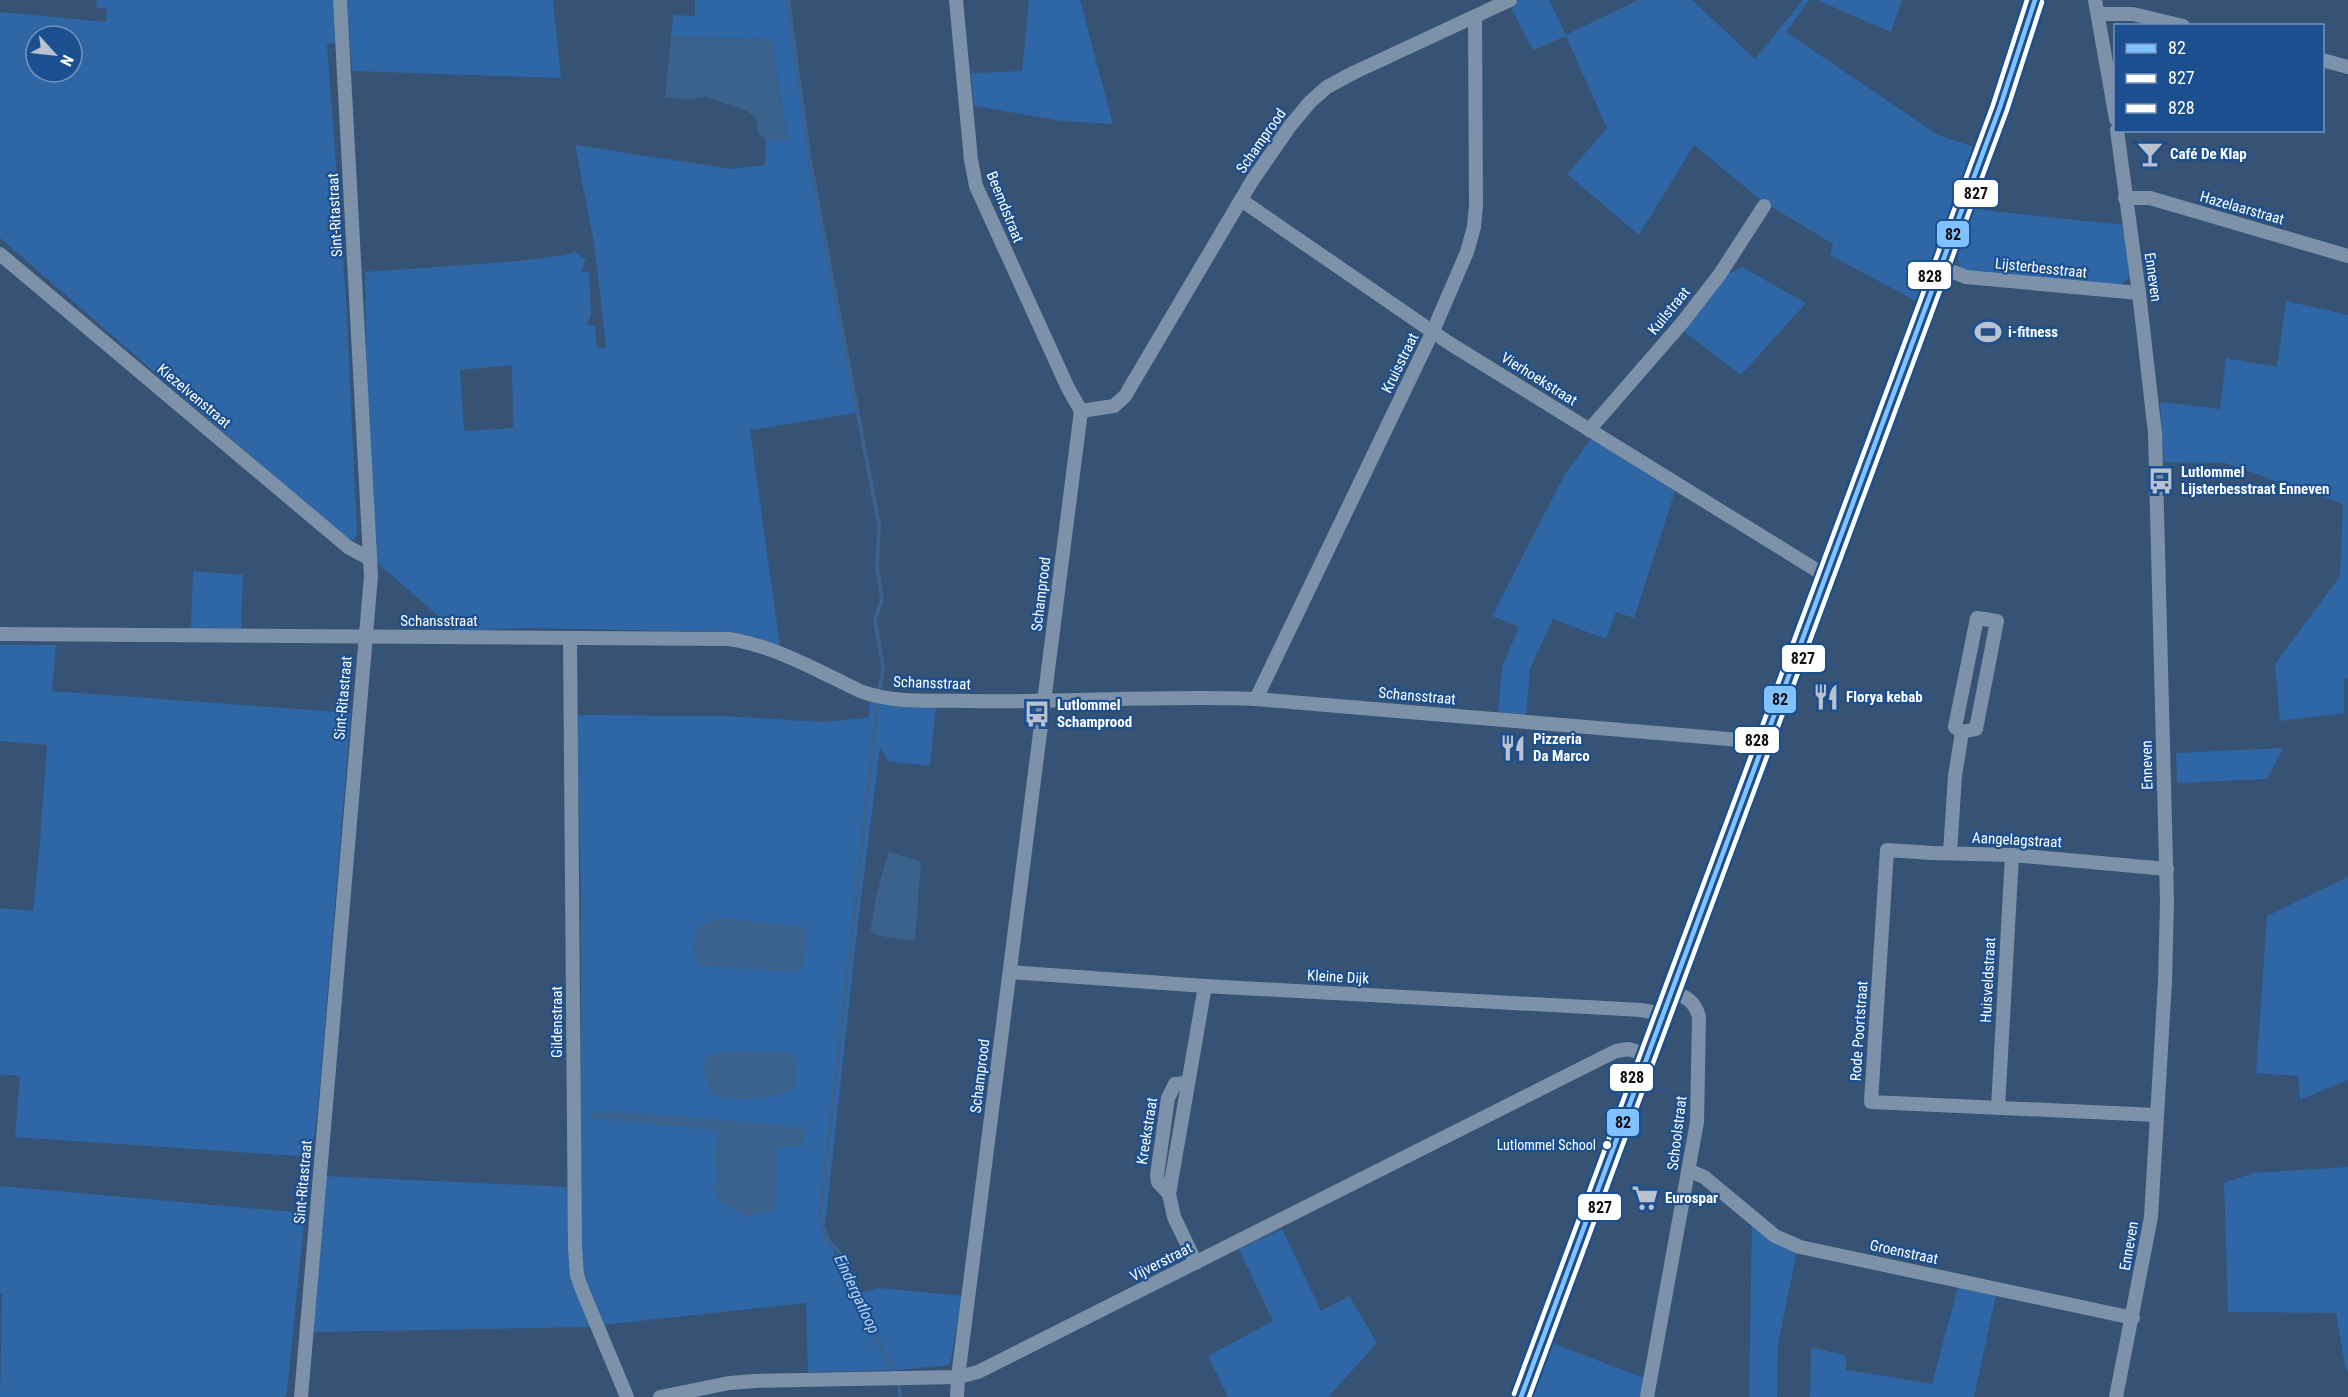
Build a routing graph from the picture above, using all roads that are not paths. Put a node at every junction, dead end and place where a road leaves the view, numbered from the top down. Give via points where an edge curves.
1 (340, 0) edge
2 (956, 0) edge
3 (1510, 0) edge
4 (2035, 0) edge
5 (2096, 7) edge
6 (1475, 17) junction
7 (2175, 24) edge
8 (2324, 61) edge
9 (2348, 67) edge
10 (2114, 113) edge
11 (2117, 132) edge
12 (2125, 198) junction
13 (1241, 200) junction
14 (1764, 206) dead end
15 (0, 254) edge
16 (2348, 255) edge
17 (1941, 267) junction
18 (2139, 293) junction
19 (1434, 331) junction
20 (1081, 411) junction
21 (1589, 430) junction
22 (370, 560) junction
23 (1826, 576) junction
24 (0, 634) edge
25 (365, 637) junction
26 (570, 638) junction
27 (1256, 699) junction
28 (1044, 703) junction
29 (1962, 732) junction
30 (1762, 747) junction
31 (1950, 853) junction
32 (2012, 855) junction
33 (2167, 869) junction
34 (1010, 972) junction
35 (1205, 986) junction
36 (1672, 991) junction
37 (1663, 1014) junction
38 (1647, 1055) junction
39 (1998, 1108) junction
40 (2156, 1115) junction
41 (1690, 1171) junction
42 (1196, 1263) junction
43 (2133, 1318) junction
44 (958, 1377) junction
45 (301, 1397) edge
46 (627, 1397) edge
47 (660, 1397) edge
48 (957, 1397) edge
49 (1521, 1397) edge
50 (1647, 1397) edge
51 (2116, 1397) edge

1 - 22 street, Sint-Ritastraat
2 - 20 street, Beemdstraat via 976,186
3 - 6 street, Schamprood
4 - 17 main road
5 - 7 street
5 - 10 street
6 - 13 street, Schamprood via 1327,87 1290,126
6 - 19 street, Kruisstraat via 1474,227
8 - 9 street
11 - 12 street, Enneven
12 - 16 street, Hazelaarstraat via 2150,198
12 - 18 street, Enneven
13 - 19 street, Vierhoekstraat
13 - 20 street, Schamprood via 1125,396 1114,406
14 - 21 street, Kuilstraat via 1701,298
15 - 22 street, Kiezelvenstraat via 348,547
17 - 18 street, Lijsterbesstraat via 1966,277
17 - 23 main road
18 - 33 street, Enneven via 2155,433
19 - 21 street, Vierhoekstraat
19 - 27 street, Kruisstraat
20 - 28 street, Schamprood
21 - 23 street, Vierhoekstraat
22 - 25 street, Sint-Ritastraat
23 - 30 main road
24 - 25 street, Schansstraat
25 - 26 street, Schansstraat
25 - 45 street, Sint-Ritastraat
26 - 28 street, Schansstraat via 747,642 775,650 878,697
26 - 46 street, Gildenstraat via 577,1275
27 - 28 street, Schansstraat via 1197,697
27 - 30 street, Schansstraat via 1740,740
28 - 34 street, Schamprood
29 - 29 street, Aangelagstraat via 1976,729 1996,621 1977,618 1955,727
29 - 31 street, Aangelagstraat
30 - 36 main road
31 - 32 street, Aangelagstraat
31 - 39 street, Rode Poortstraat via 1887,850 1871,1102
32 - 33 street, Aangelagstraat
32 - 39 street, Huisveldstraat
33 - 40 street, Enneven
34 - 35 street, Kleine Dijk
34 - 44 street, Schamprood
35 - 37 street, Kleine Dijk
35 - 42 street via 1168,1194
36 - 37 main road
36 - 41 street, Schoolstraat via 1691,1000 1699,1017 1697,1122
37 - 38 main road
38 - 42 street, Vijverstraat via 1629,1049 1616,1051
38 - 49 main road
39 - 40 street, Rode Poortstraat
40 - 43 street, Enneven via 2155,1182
41 - 43 street, Groenstraat via 1704,1177 1775,1236 1800,1247
41 - 50 street, Schoolstraat
42 - 44 street, Vijverstraat via 978,1372
43 - 51 street, Enneven
44 - 47 street, Vijverstraat via 755,1381
44 - 48 street, Schamprood

